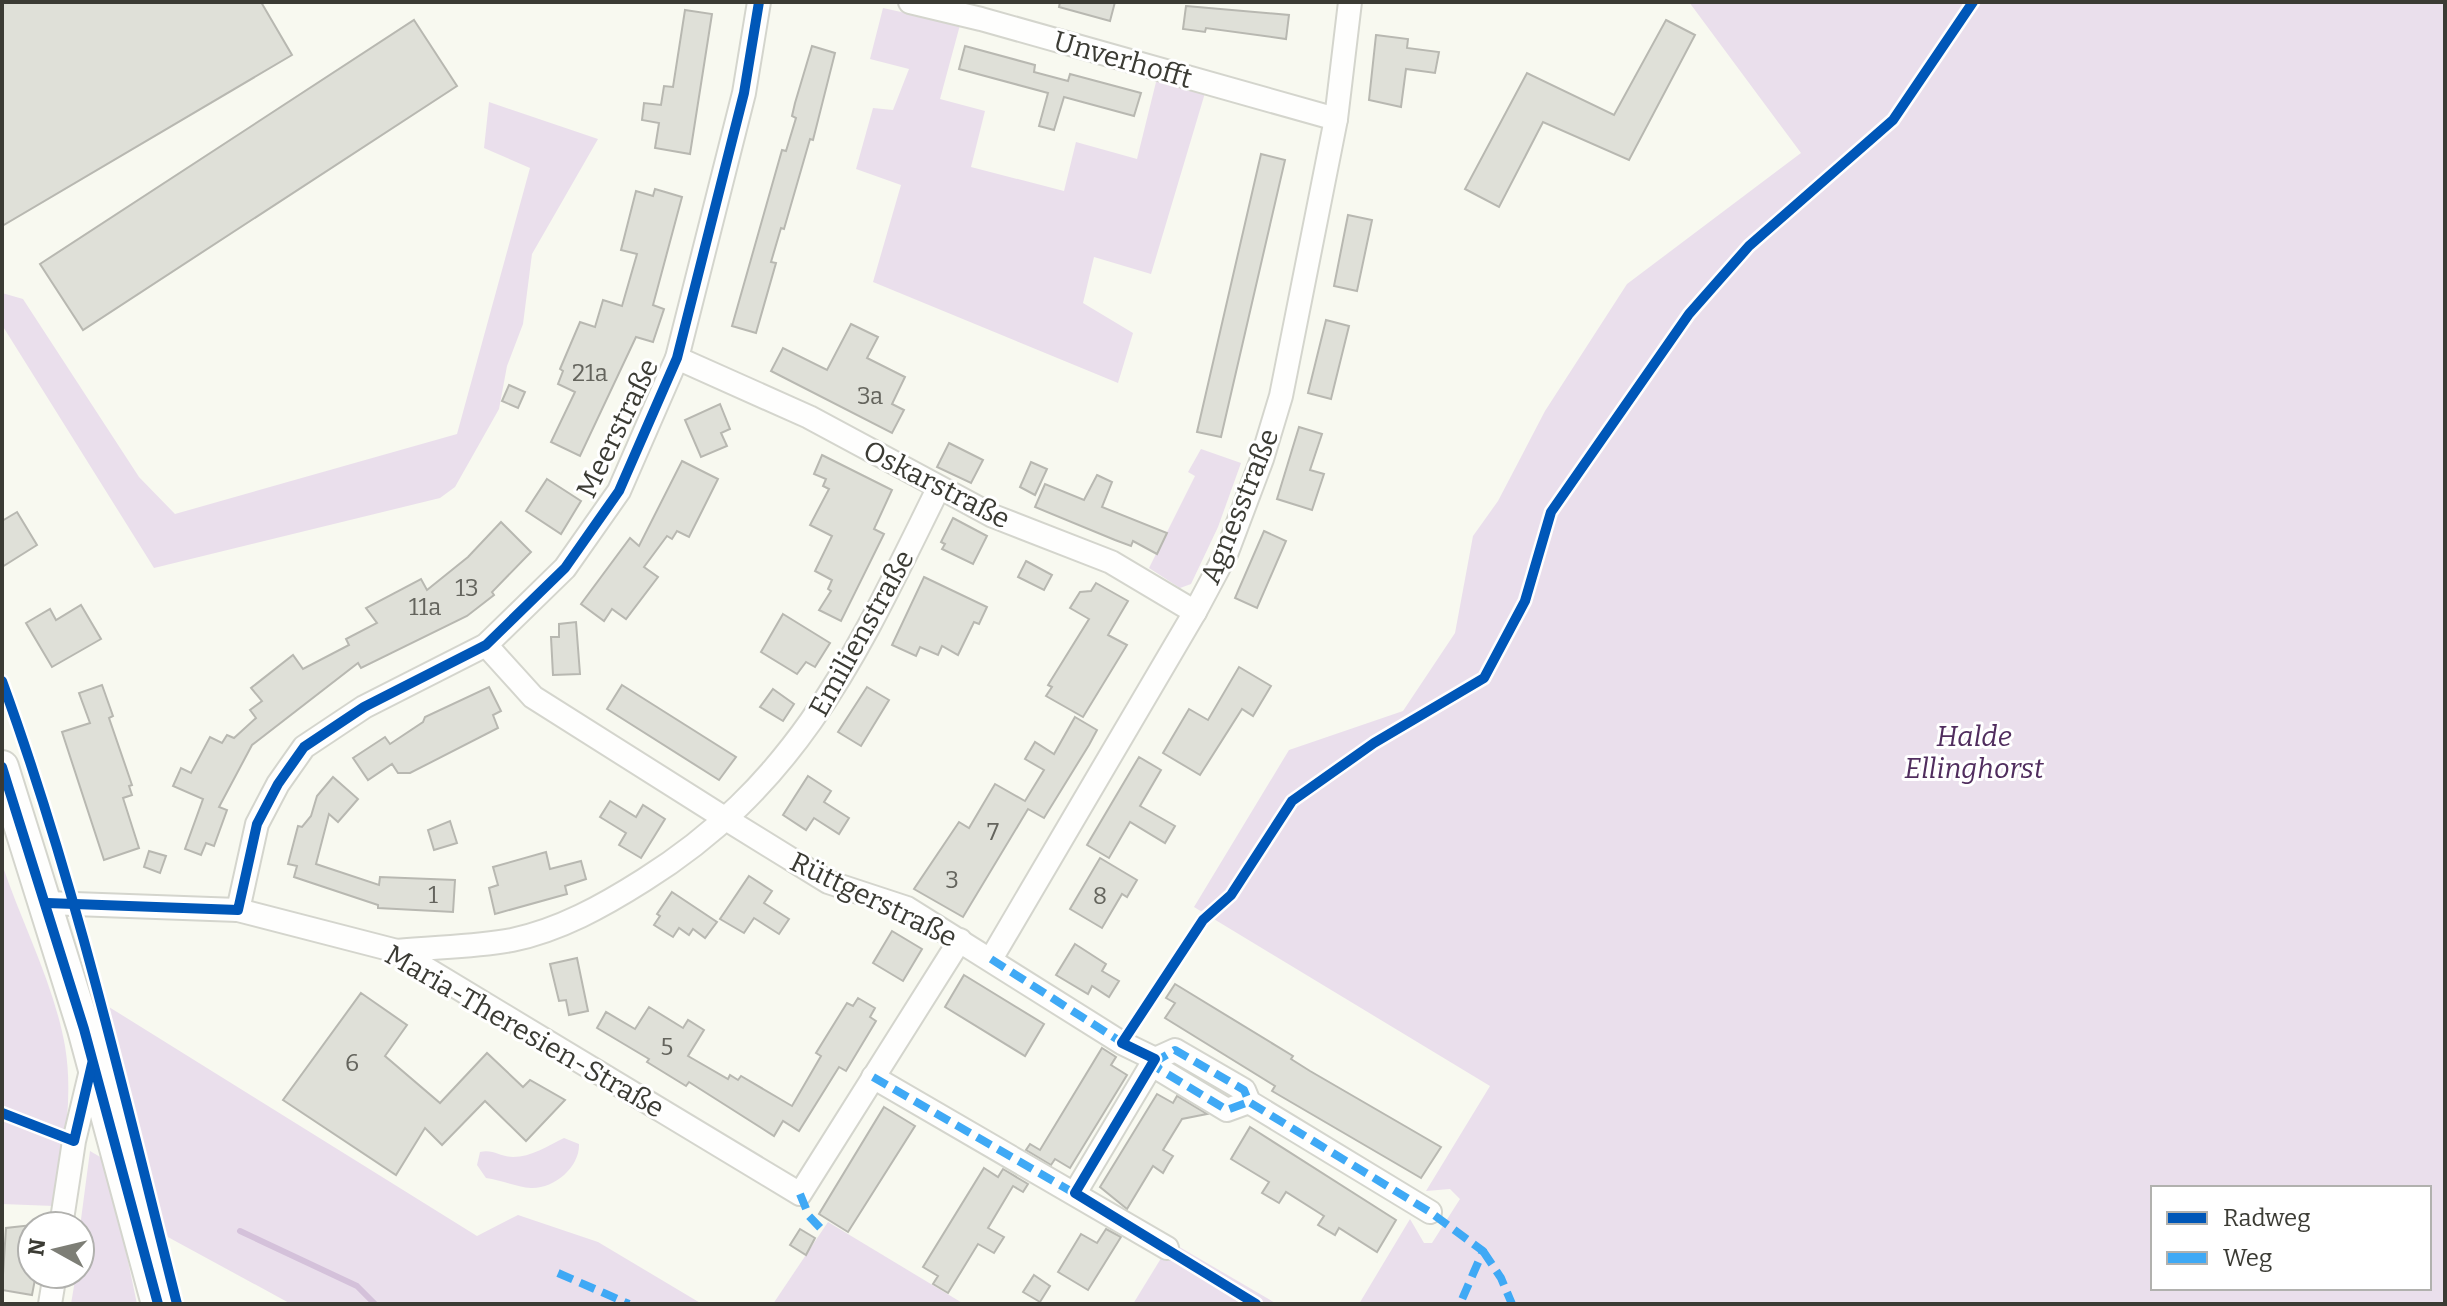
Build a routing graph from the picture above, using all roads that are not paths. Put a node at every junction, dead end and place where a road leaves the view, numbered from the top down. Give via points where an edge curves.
1 (759, 2) edge
2 (910, 2) edge
3 (1350, 2) edge
4 (1336, 119) junction
5 (677, 358) junction
6 (938, 489) junction
7 (1195, 612) junction
8 (486, 645) junction
9 (2, 767) edge
10 (726, 819) junction
11 (47, 903) junction
12 (238, 910) junction
13 (960, 940) junction
14 (397, 951) junction
15 (991, 959) junction
16 (1155, 1059) junction
17 (93, 1060) junction
18 (873, 1077) junction
19 (1075, 1193) junction
20 (63, 1210) edge
21 (1430, 1212) dead end
22 (1167, 1248) dead end
23 (158, 1304) edge

1 - 5 street, Meerstraße via 744,93
2 - 4 street, Unverhofft
3 - 4 street, Agnesstraße
4 - 7 street, Agnesstraße via 1281,396 1227,552
5 - 6 street, Oskarstraße via 809,417
5 - 8 street, Meerstraße via 619,491 565,568
6 - 7 street, Oskarstraße via 1111,562
6 - 10 street, Emilienstraße via 859,648 821,711 780,764
7 - 15 street, Agnesstraße
8 - 10 street, Rüttgerstraße via 533,697
8 - 12 street, Meerstraße via 364,707 304,747 257,824
9 - 11 main road
10 - 13 street, Rüttgerstraße via 828,882 907,908
10 - 14 street, Emilienstraße via 657,872 605,905 560,925 511,940
11 - 12 street, Maria-Theresien-Straße
11 - 17 main road
12 - 14 street, Maria-Theresien-Straße
13 - 15 street, Rüttgerstraße
13 - 18 street, Maria-Theresien-Straße
14 - 18 street, Maria-Theresien-Straße via 800,1194
15 - 16 street, Rüttgerstraße
16 - 19 street
16 - 21 street, Rüttgerstraße via 1175,1050 1244,1090 1249,1102
17 - 20 street
17 - 23 main road
18 - 19 street
19 - 22 street

